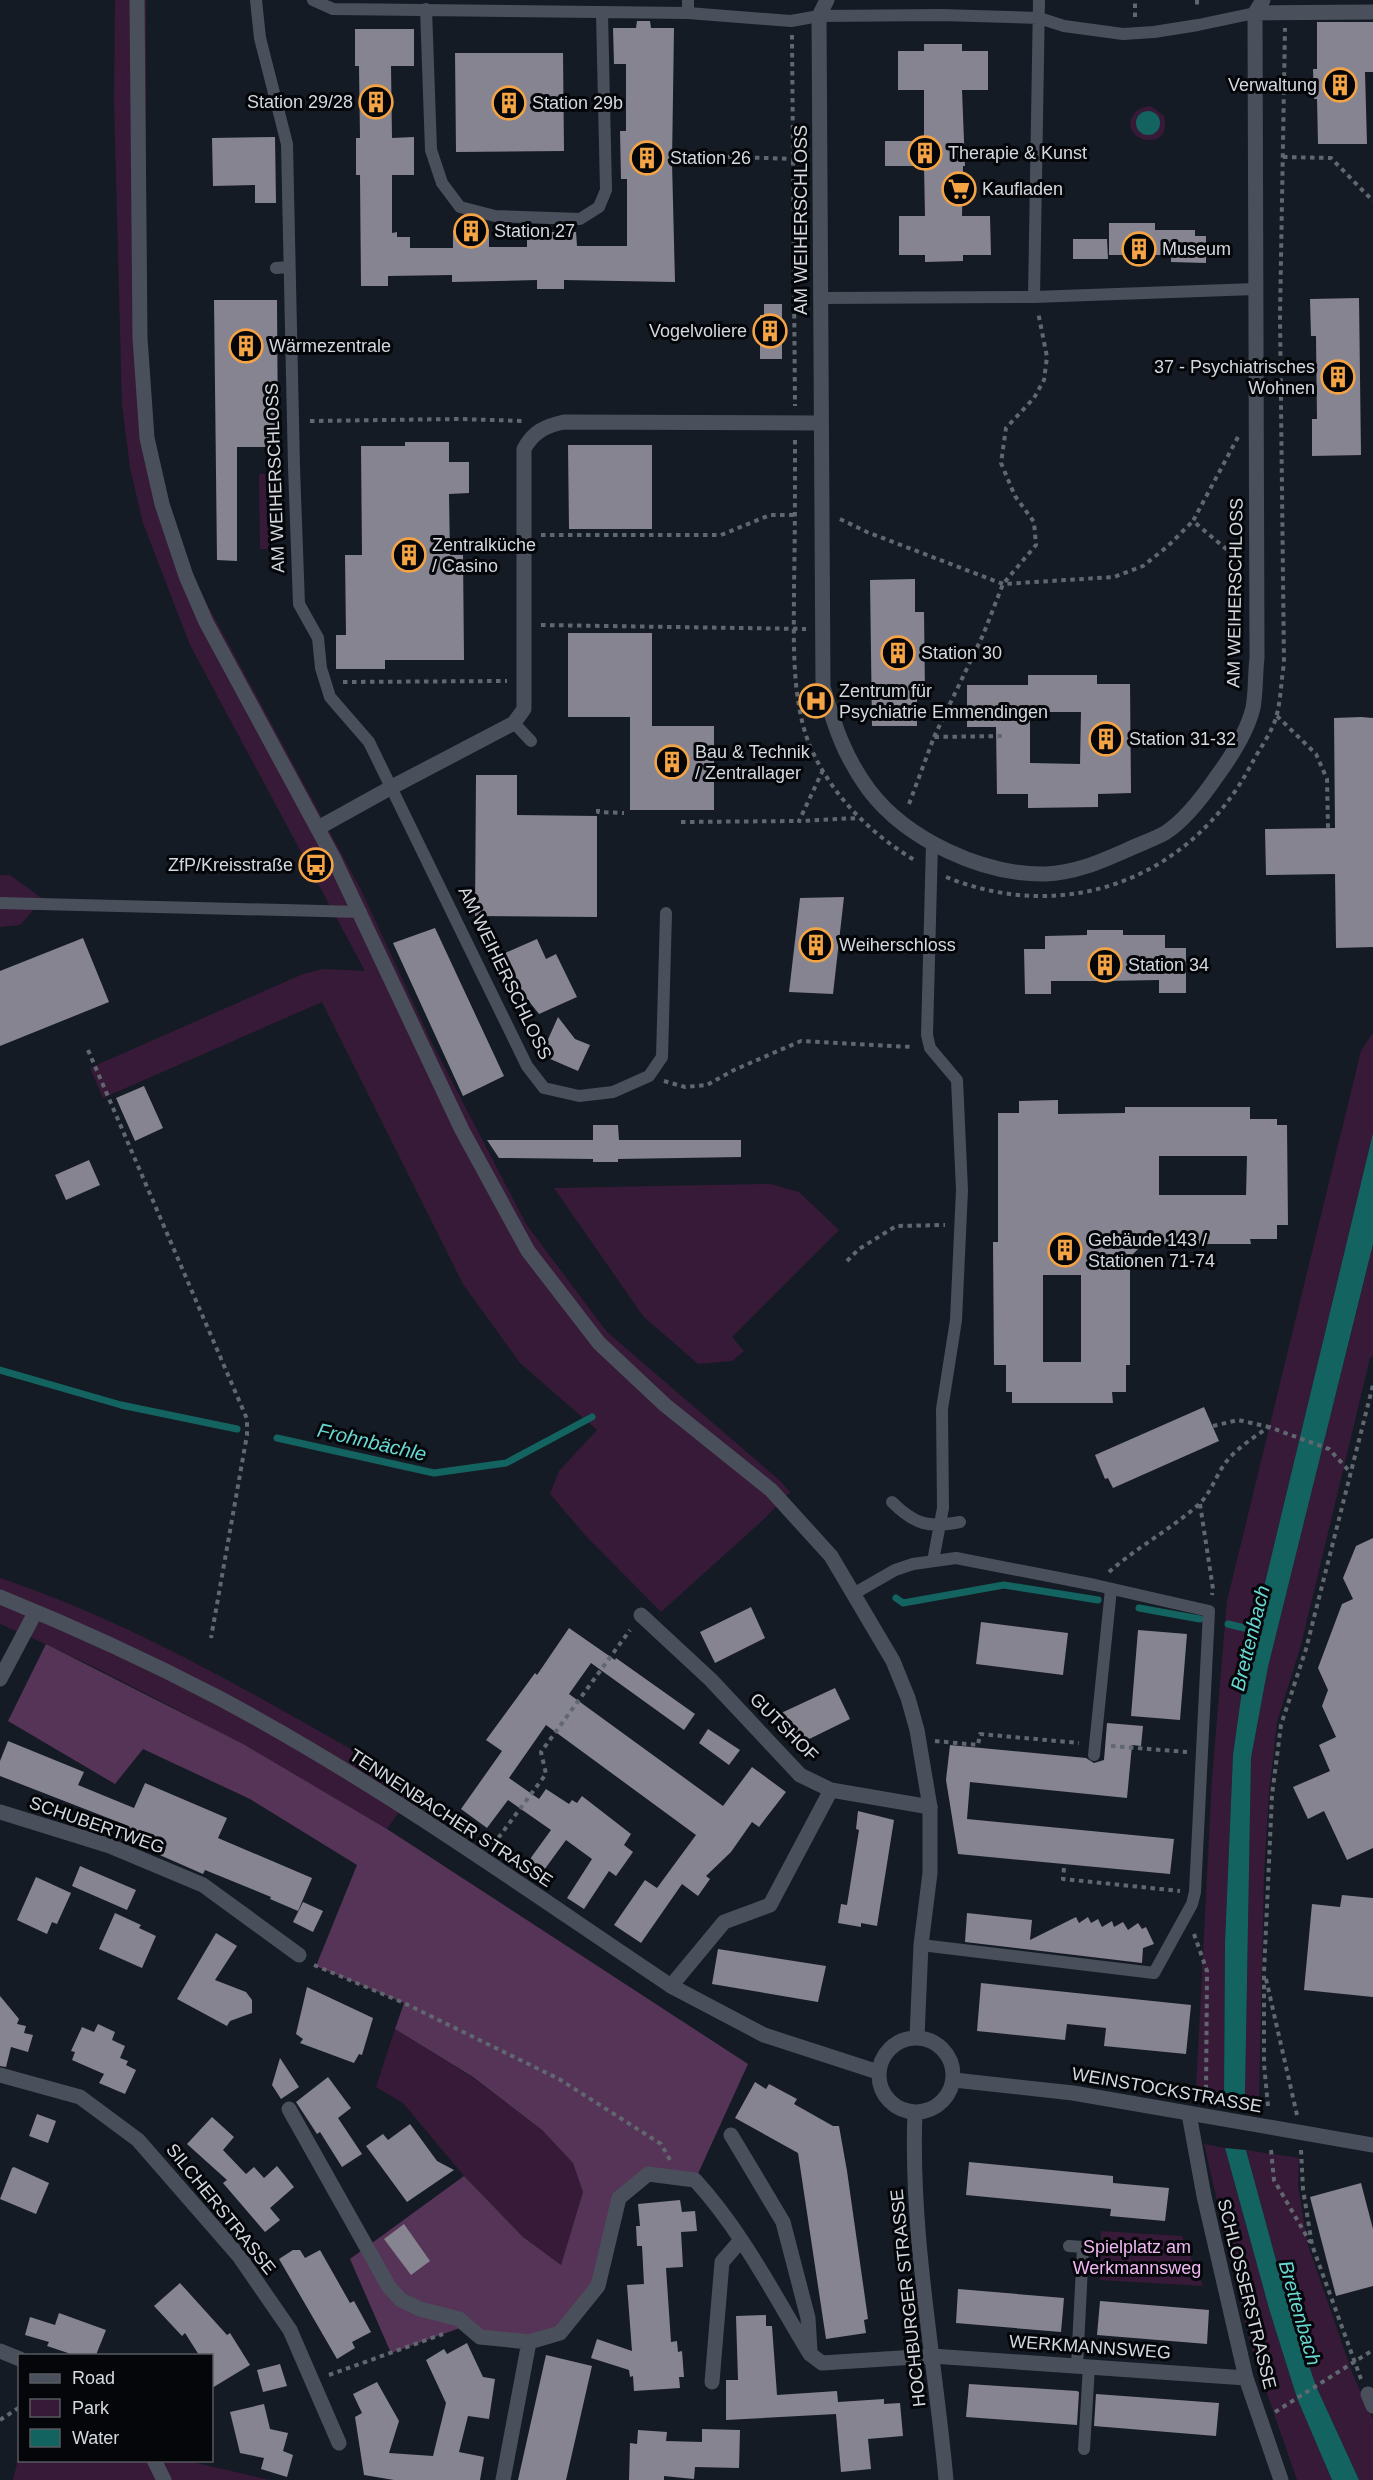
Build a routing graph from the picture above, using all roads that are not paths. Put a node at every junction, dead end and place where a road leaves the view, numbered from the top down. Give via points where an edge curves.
1 (138, 0) edge
2 (256, 0) edge
3 (313, 0) edge
4 (688, 0) edge
5 (827, 0) edge
6 (1039, 0) edge
7 (377, 4) edge
8 (1259, 6) edge
9 (426, 9) junction
10 (1373, 12) edge
11 (688, 13) junction
12 (602, 14) junction
13 (819, 16) junction
14 (1039, 18) junction
15 (289, 267) junction
16 (276, 268) dead end
17 (1254, 289) junction
18 (1034, 297) junction
19 (821, 298) junction
20 (820, 423) junction
21 (514, 723) junction
22 (531, 741) dead end
23 (392, 787) junction
24 (318, 828) junction
25 (932, 844) junction
26 (0, 903) edge
27 (361, 912) junction
28 (666, 913) dead end
29 (892, 1502) dead end
30 (960, 1522) dead end
31 (939, 1526) junction
32 (933, 1561) junction
33 (1111, 1589) junction
34 (855, 1593) junction
35 (0, 1598) edge
36 (35, 1613) junction
37 (641, 1615) road end
38 (0, 1679) edge
39 (1094, 1755) dead end
40 (831, 1790) junction
41 (930, 1807) junction
42 (0, 1812) edge
43 (921, 1946) junction
44 (299, 1955) road end
45 (671, 1986) junction
46 (916, 2037) junction
47 (879, 2072) junction
48 (0, 2075) edge
49 (954, 2080) junction
50 (289, 2109) dead end
51 (915, 2112) junction
52 (1189, 2114) junction
53 (731, 2135) dead end
54 (1373, 2145) edge
55 (741, 2240) junction
56 (1069, 2246) dead end
57 (529, 2343) junction
58 (0, 2351) edge
59 (810, 2354) junction
60 (932, 2356) junction
61 (18, 2358) edge
62 (1083, 2366) junction
63 (1246, 2378) junction
64 (712, 2382) dead end
65 (339, 2444) dead end
66 (1084, 2449) dead end
67 (155, 2462) edge
68 (164, 2480) edge
69 (503, 2480) edge
70 (946, 2480) edge
71 (1281, 2480) edge

1 - 24 street via 140,338 147,438 172,539 206,622
2 - 15 lane, AM WEIHERSCHLOSS via 260,38 287,144
3 - 7 lane via 333,9
4 - 11 lane
5 - 13 street, AM WEIHERSCHLOSS
6 - 14 lane
7 - 9 lane
8 - 10 street via 1286,13
8 - 14 lane via 1187,27 1123,34 1064,26
8 - 17 street, AM WEIHERSCHLOSS
9 - 12 lane
9 - 12 lane via 431,150 442,183 460,207 495,216 526,218 580,219 599,207 606,190
11 - 12 lane
11 - 13 lane via 792,21
13 - 14 lane
13 - 19 street, AM WEIHERSCHLOSS
14 - 18 lane
15 - 16 lane
15 - 23 lane, AM WEIHERSCHLOSS via 299,604 318,638 324,683 330,697 369,742
17 - 18 lane
17 - 25 street, AM WEIHERSCHLOSS via 1257,658 1253,708 1233,755 1203,796 1166,832 1074,870 1044,874 977,864
18 - 19 lane
19 - 20 street, AM WEIHERSCHLOSS
20 - 21 street via 564,422 530,437 524,449 523,535 529,595 523,625 524,709
20 - 25 street, AM WEIHERSCHLOSS via 824,687 839,741 870,792
21 - 22 lane
21 - 23 street
23 - 24 street
23 - 28 lane, AM WEIHERSCHLOSS via 527,1066 543,1088 579,1096 613,1092 649,1076 663,1057
24 - 27 street
25 - 31 lane via 927,1035 930,1048 957,1080 961,1224 956,1320 942,1409 943,1508
26 - 27 lane
27 - 34 street via 467,1140 528,1251 599,1343 665,1405 771,1490 831,1556
29 - 31 lane via 910,1519
30 - 31 lane
31 - 32 lane
32 - 33 lane via 965,1559
32 - 34 lane via 895,1570
33 - 39 lane
33 - 43 lane via 1209,1611 1194,1898 1184,1917 1154,1973
34 - 41 street via 893,1660 908,1698
35 - 36 street, TENNENBACHER STRASSE
36 - 38 street
36 - 45 street, TENNENBACHER STRASSE via 152,1664 344,1771
37 - 40 street, GUTSHOF via 711,1680 800,1775
40 - 41 street, GUTSHOF
40 - 45 street via 770,1905 724,1922
41 - 43 street via 930,1873
42 - 44 street, SCHUBERTWEG via 110,1846 203,1885
43 - 46 street
45 - 47 street, TENNENBACHER STRASSE via 764,2035
46 - 47 street via 892,2045 882,2058
46 - 49 street via 931,2040 945,2050 953,2065
47 - 51 street via 880,2087 889,2101 902,2110
48 - 65 street, SILCHERSTRASSE via 80,2097 138,2140 239,2256 290,2330
49 - 51 street via 941,2103
49 - 52 street, WEINSTOCKSTRASSE via 1073,2093
50 - 57 street via 389,2287 401,2300 463,2322 480,2337
51 - 60 street, HOCHBURGER STRASSE via 914,2158
52 - 54 street, WEINSTOCKSTRASSE
52 - 63 street, SCHLOSSERSTRASSE
53 - 59 street via 783,2222 808,2318
55 - 57 street via 695,2180 648,2174 619,2198 598,2286 560,2333
55 - 59 street
55 - 64 street via 722,2262
56 - 62 lane via 1083,2247
57 - 69 street
58 - 61 street
59 - 60 street, WERKMANNSWEG via 822,2363
60 - 62 street, WERKMANNSWEG
60 - 70 street, HOCHBURGER STRASSE
62 - 63 street, WERKMANNSWEG
62 - 66 lane
63 - 71 street, SCHLOSSERSTRASSE
67 - 68 street

